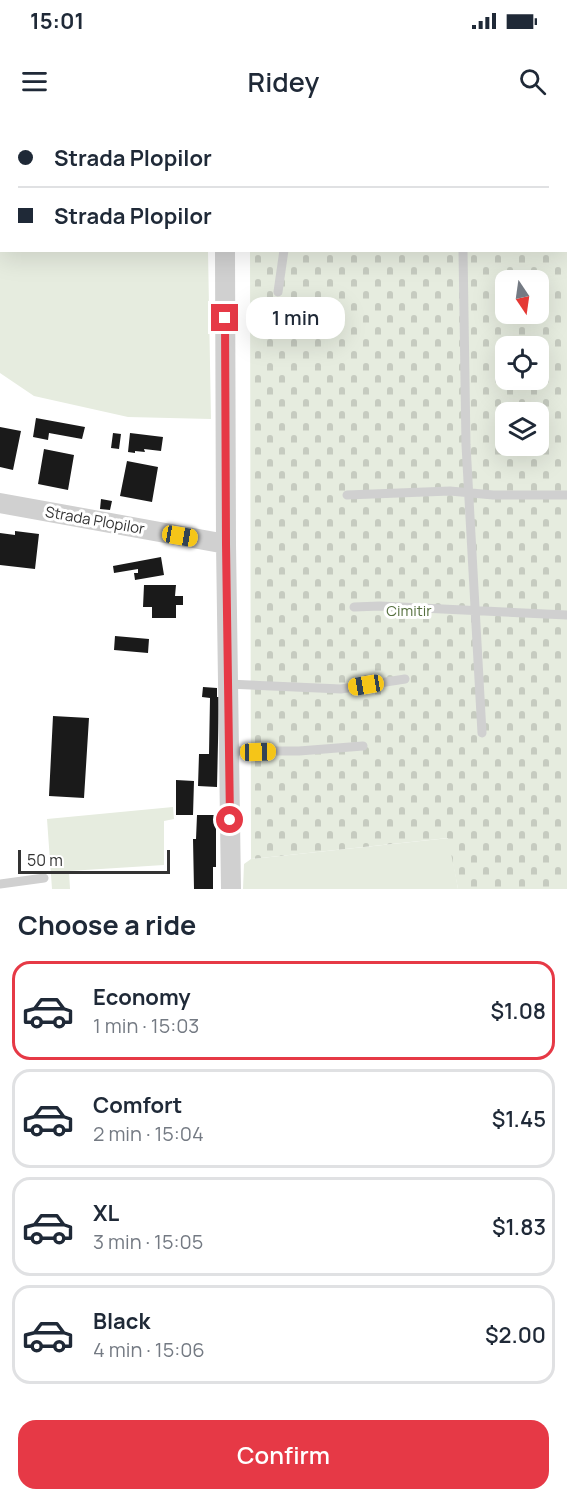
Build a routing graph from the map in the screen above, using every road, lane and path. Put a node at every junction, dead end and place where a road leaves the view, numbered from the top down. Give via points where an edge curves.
1 (225, 252) edge
2 (284, 252) edge
3 (463, 252) edge
4 (278, 292) dead end
5 (469, 493) junction
6 (347, 495) dead end
7 (567, 495) edge
8 (0, 503) edge
9 (226, 544) junction
10 (354, 607) dead end
11 (476, 611) junction
12 (567, 615) edge
13 (405, 679) dead end
14 (228, 684) junction
15 (482, 733) dead end
16 (363, 746) dead end
17 (229, 751) junction
18 (44, 878) dead end
19 (0, 884) edge
20 (231, 889) edge

1 - 9 street
2 - 4 lane
3 - 5 lane
5 - 6 lane
5 - 7 lane
5 - 11 lane
8 - 9 street, Strada Plopilor
9 - 14 street
10 - 11 lane
11 - 12 lane
11 - 15 lane
13 - 14 lane via 341,689
14 - 17 street
16 - 17 lane
17 - 20 street
18 - 19 lane

